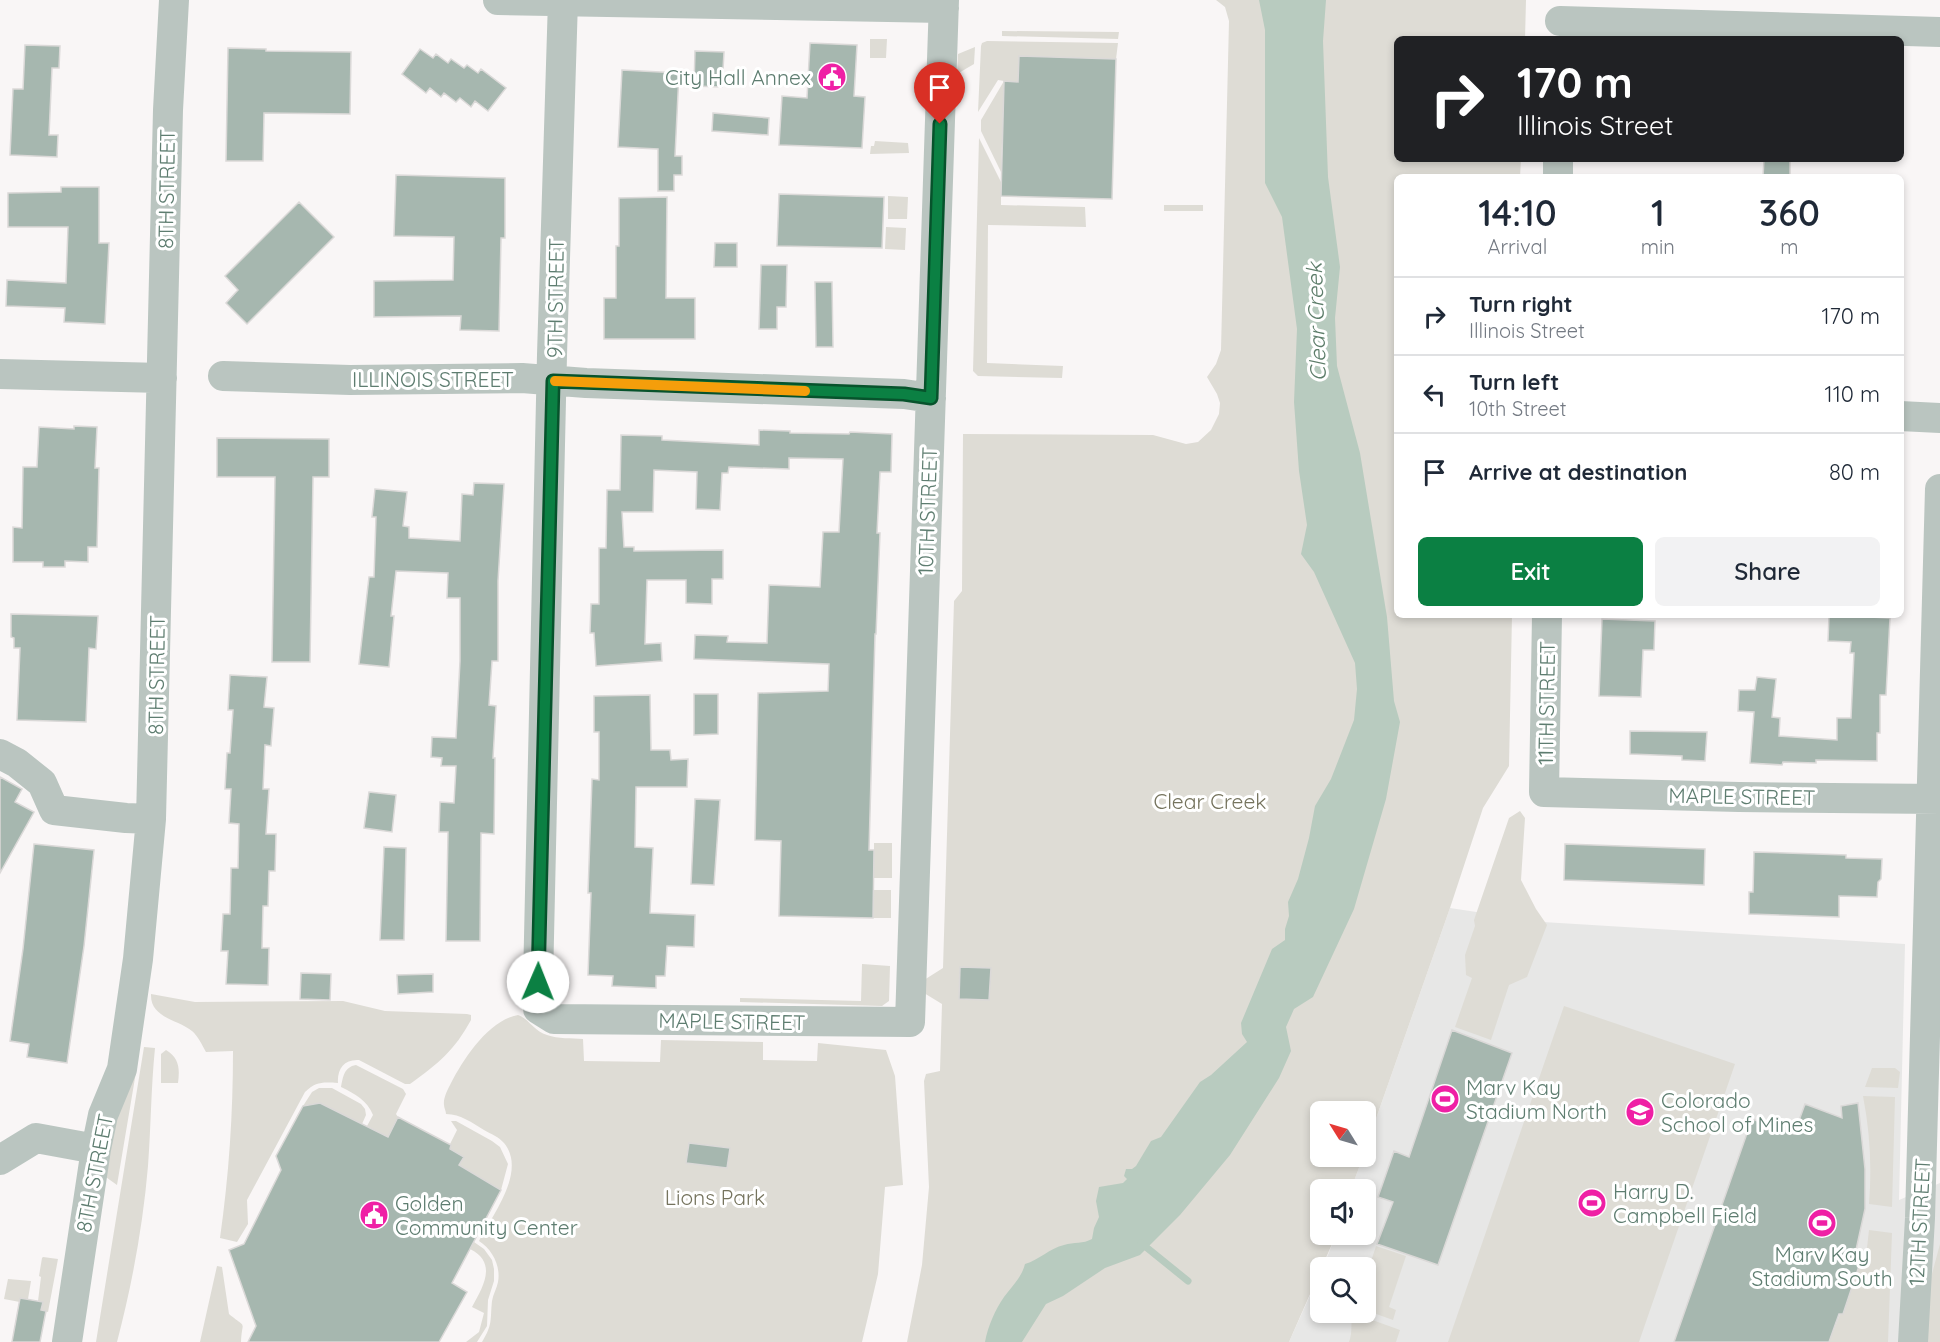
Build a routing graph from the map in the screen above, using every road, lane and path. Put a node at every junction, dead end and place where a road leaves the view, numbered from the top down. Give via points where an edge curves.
1 (174, 0) edge
2 (498, 0) edge
3 (563, 1) edge
4 (944, 4) edge
5 (1561, 20) edge
6 (1940, 32) edge
7 (0, 374) edge
8 (223, 376) dead end
9 (162, 378) junction
10 (553, 381) junction
11 (931, 398) junction
12 (1904, 416) edge
13 (1940, 418) edge
14 (1940, 489) edge
15 (1547, 618) edge
16 (0, 754) edge
17 (1544, 792) joint
18 (1936, 799) edge
19 (151, 819) junction
20 (554, 1019) joint
21 (910, 1022) joint
22 (96, 1149) junction
23 (0, 1160) edge
24 (67, 1342) edge
25 (1913, 1342) edge

1 - 9 street, 8TH STREET
2 - 3 street
3 - 4 street
3 - 10 street, 9TH STREET
4 - 11 street, 10TH STREET
5 - 6 street
7 - 9 street
8 - 10 street, ILLINOIS STREET
9 - 19 street, 8TH STREET
10 - 11 street, ILLINOIS STREET
10 - 20 street, 9TH STREET via 538,1008
11 - 21 street, 10TH STREET
12 - 13 street
14 - 18 street, 12TH STREET
15 - 17 street, 11TH STREET
16 - 19 street via 42,783 54,810
17 - 18 street, MAPLE STREET
18 - 25 street, 12TH STREET
19 - 22 street, 8TH STREET via 122,1070 103,1115
20 - 21 street, MAPLE STREET
22 - 23 street via 36,1138
22 - 24 street, 8TH STREET

